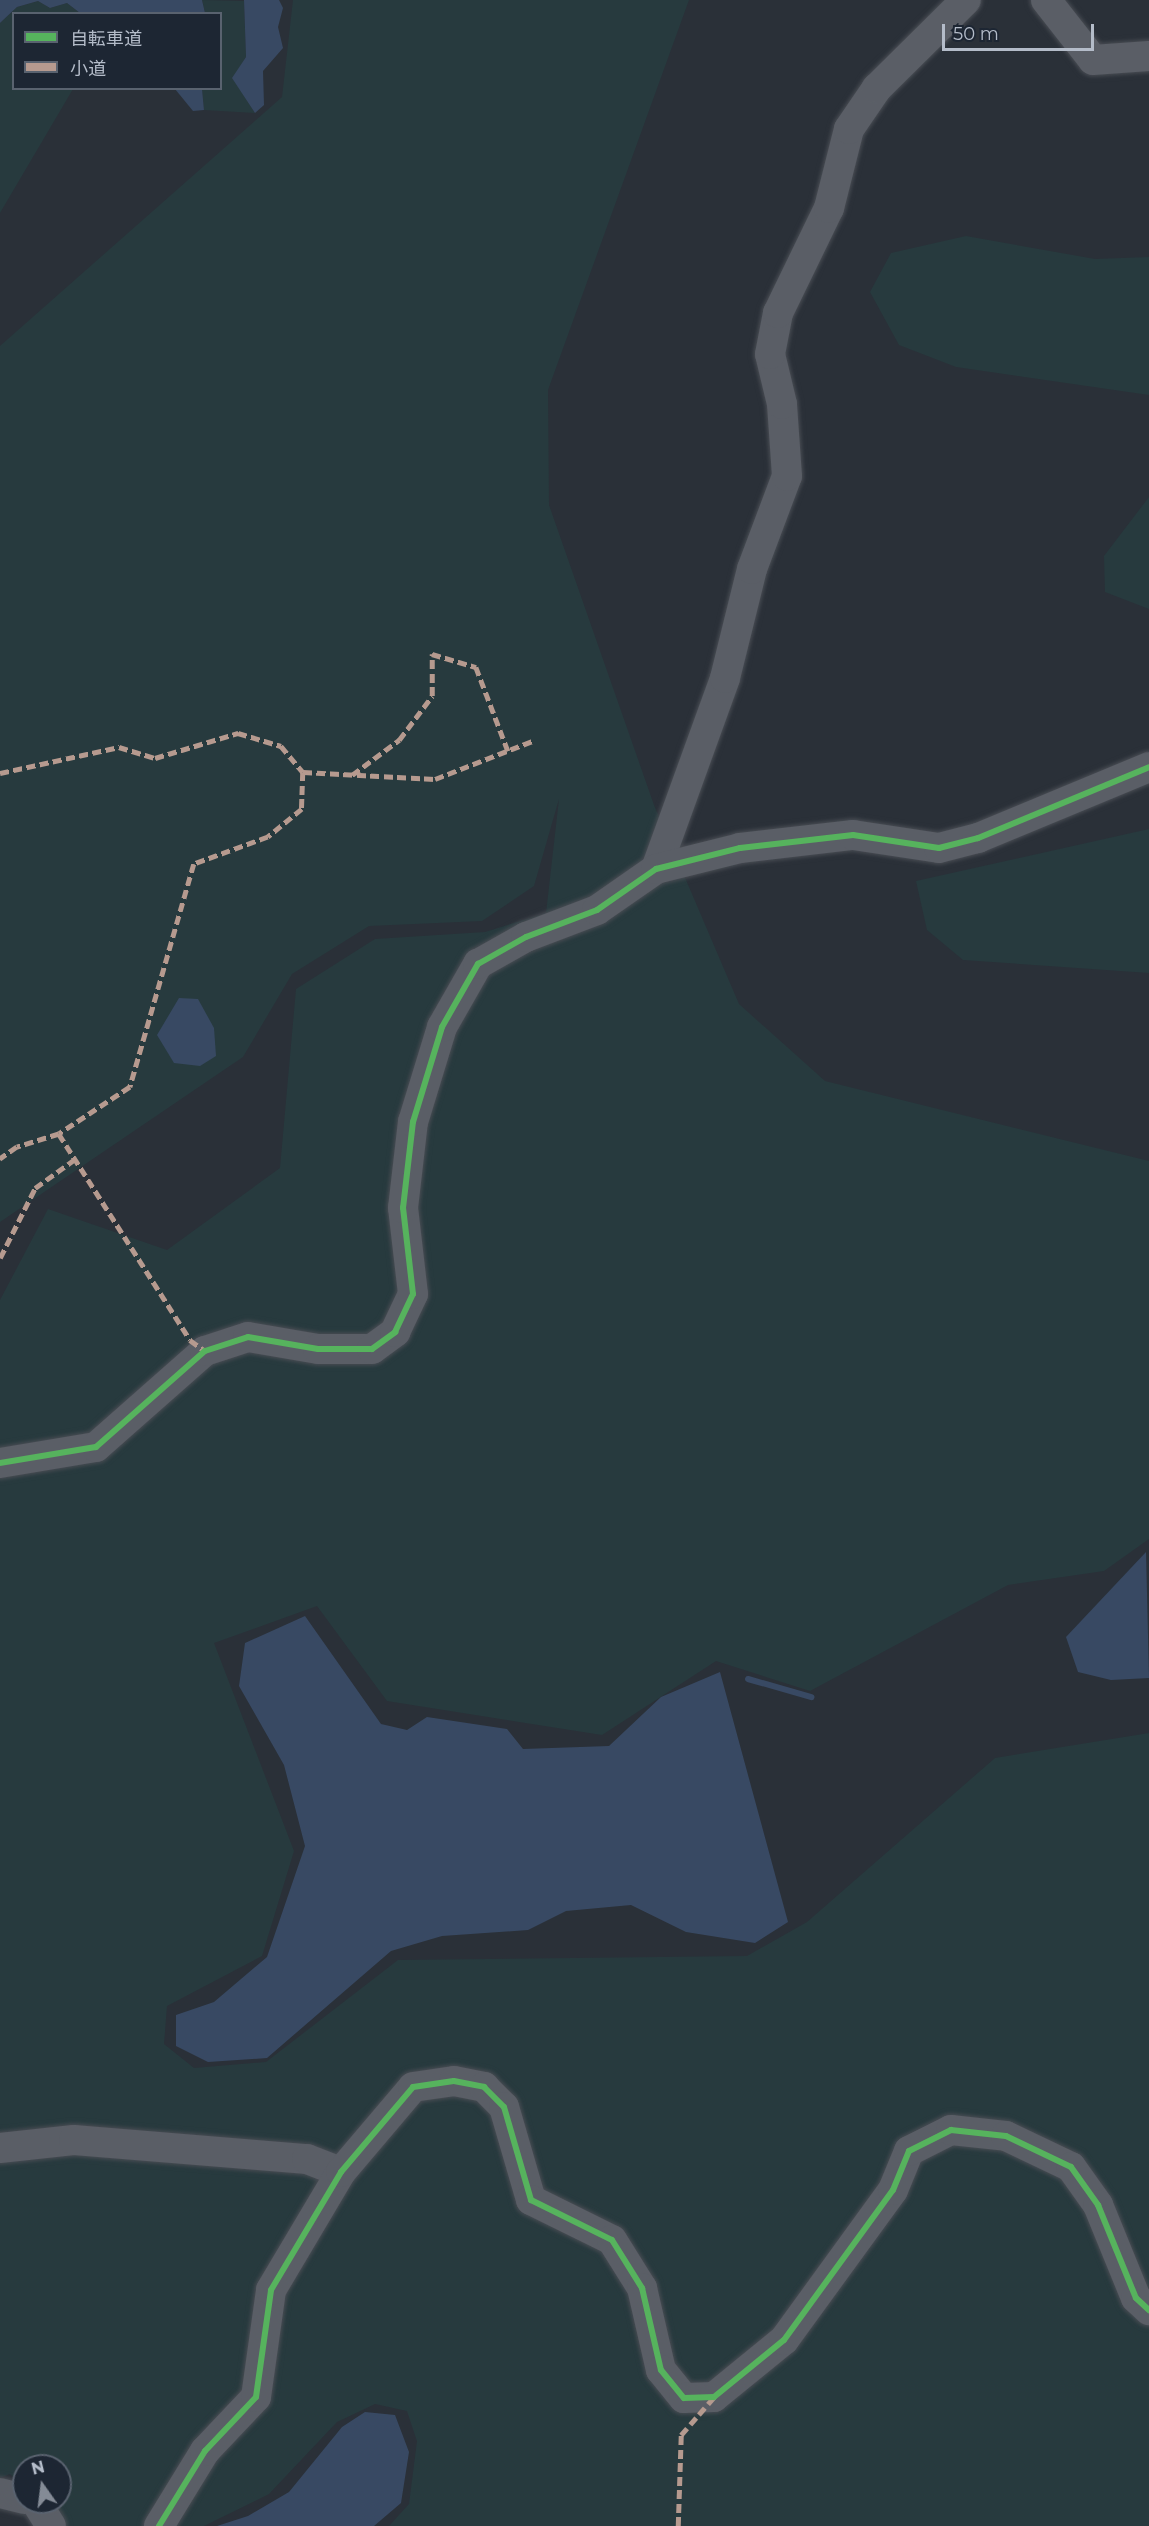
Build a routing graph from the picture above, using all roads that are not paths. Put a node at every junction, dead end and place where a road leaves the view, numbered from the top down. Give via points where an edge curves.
1 (966, 0) edge
2 (1046, 0) edge
3 (1149, 56) edge
4 (1149, 767) edge
5 (656, 869) junction
6 (0, 1463) edge
7 (0, 2148) edge
8 (341, 2172) junction
9 (1149, 2310) edge
10 (159, 2526) edge

1 - 5 street via 877,88 849,129 829,208 778,313 770,354 782,404 787,476 752,569 725,678
2 - 3 street via 1093,60
4 - 5 street via 978,838 939,848 853,835 740,849
5 - 6 street via 597,910 526,937 478,964 442,1027 413,1122 403,1208 413,1294 395,1332 372,1349 318,1349 248,1336 205,1351 96,1447
7 - 8 street via 74,2140 307,2159
8 - 9 street via 413,2087 454,2080 484,2087 504,2107 531,2200 612,2240 642,2288 661,2370 684,2398 714,2397 784,2340 893,2190 909,2151 951,2130 1006,2136 1071,2167 1098,2205 1136,2298
8 - 10 street via 271,2290 256,2397 206,2451

